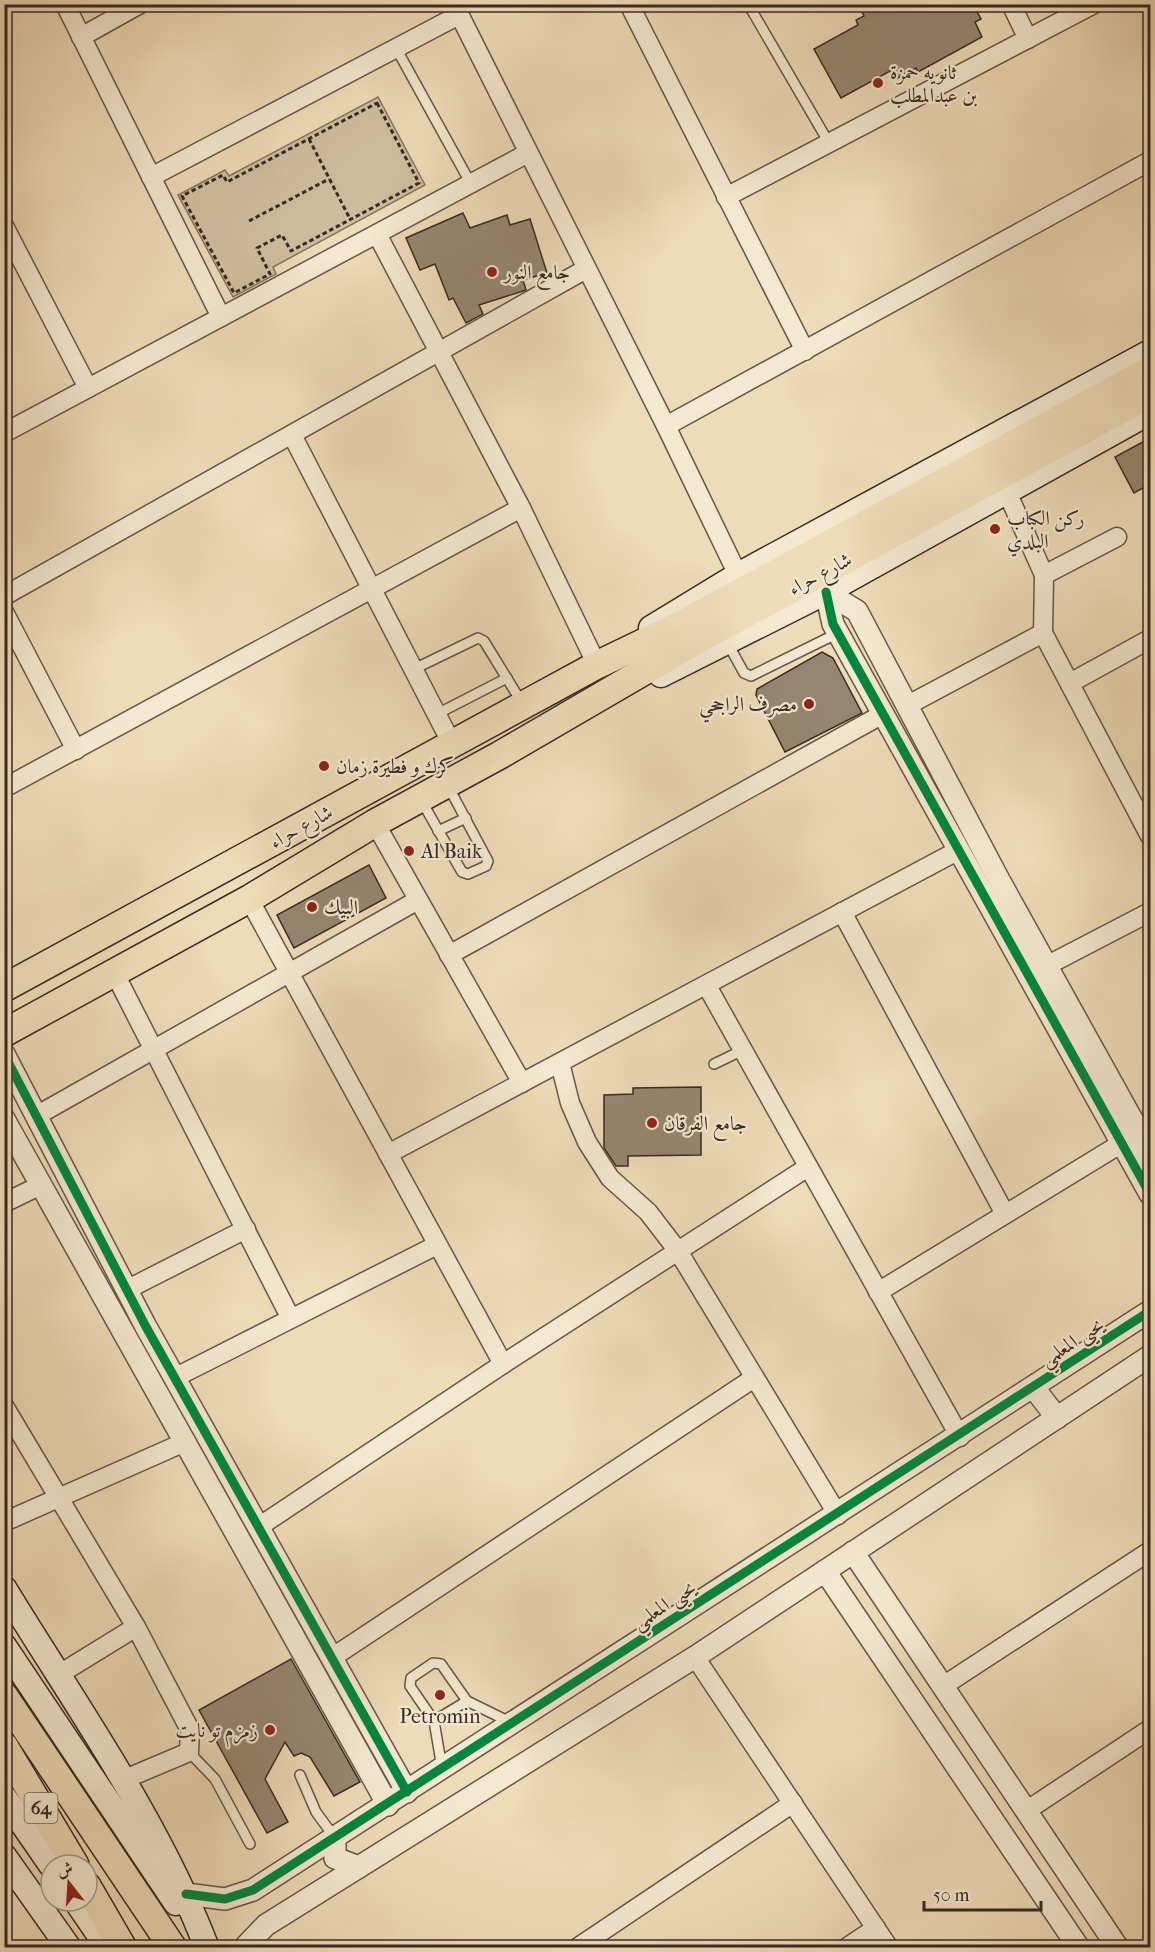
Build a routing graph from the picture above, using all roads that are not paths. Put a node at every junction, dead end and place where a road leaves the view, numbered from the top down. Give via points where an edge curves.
1 (65, 4) edge
2 (140, 4) edge
3 (629, 4) edge
4 (748, 4) edge
5 (1011, 4) edge
6 (1094, 4) edge
7 (456, 10) edge
8 (81, 36) junction
9 (1028, 39) junction
10 (396, 48) junction
11 (829, 143) junction
12 (528, 153) junction
13 (1150, 161) edge
14 (151, 177) junction
15 (471, 184) junction
16 (726, 197) junction
17 (4, 226) edge
18 (377, 234) junction
19 (21, 258) junction
20 (4, 267) edge
21 (586, 269) junction
22 (221, 317) junction
23 (804, 351) junction
24 (439, 352) junction
25 (1150, 352) edge
26 (1150, 370) edge
27 (88, 388) junction
28 (1150, 394) edge
29 (1150, 412) edge
30 (666, 426) junction
31 (4, 433) edge
32 (292, 435) junction
33 (1007, 492) junction
34 (521, 508) junction
35 (1117, 537) dead end
36 (738, 575) junction
37 (1044, 575) junction
38 (372, 589) junction
39 (826, 592) junction
40 (4, 596) edge
41 (4, 612) edge
42 (838, 633) junction
43 (1043, 633) junction
44 (687, 634) junction
45 (1150, 639) edge
46 (727, 642) junction
47 (597, 665) junction
48 (414, 669) junction
49 (507, 678) junction
50 (1070, 683) junction
51 (523, 705) junction
52 (908, 705) junction
53 (437, 714) junction
54 (884, 714) junction
55 (453, 744) junction
56 (76, 750) junction
57 (500, 755) junction
58 (447, 784) junction
59 (4, 788) edge
60 (420, 798) junction
61 (465, 818) junction
62 (375, 823) junction
63 (438, 831) junction
64 (1150, 836) edge
65 (959, 850) junction
66 (989, 884) junction
67 (249, 899) junction
68 (418, 900) junction
69 (842, 912) junction
70 (1150, 912) edge
71 (449, 955) junction
72 (1046, 966) junction
73 (289, 971) junction
74 (114, 972) junction
75 (707, 986) junction
76 (4, 988) edge
77 (4, 1033) edge
78 (152, 1050) junction
79 (743, 1050) junction
80 (4, 1054) edge
81 (560, 1063) junction
82 (714, 1064) dead end
83 (522, 1083) junction
84 (36, 1116) junction
85 (4, 1119) edge
86 (1122, 1143) junction
87 (1150, 1152) edge
88 (388, 1154) junction
89 (808, 1167) junction
90 (41, 1185) junction
91 (1150, 1194) edge
92 (4, 1203) edge
93 (1005, 1214) junction
94 (246, 1229) junction
95 (436, 1245) junction
96 (678, 1251) junction
97 (126, 1290) junction
98 (878, 1292) junction
99 (1150, 1311) edge
100 (290, 1317) junction
101 (144, 1325) junction
102 (127, 1338) junction
103 (1150, 1356) edge
104 (503, 1364) junction
105 (176, 1377) junction
106 (754, 1378) junction
107 (1034, 1388) junction
108 (4, 1406) edge
109 (1058, 1418) junction
110 (960, 1437) junction
111 (185, 1442) junction
112 (59, 1498) junction
113 (838, 1515) junction
114 (4, 1522) edge
115 (260, 1526) junction
116 (1150, 1551) edge
117 (853, 1552) junction
118 (825, 1571) junction
119 (4, 1588) edge
120 (136, 1627) junction
121 (4, 1646) edge
122 (333, 1657) junction
123 (695, 1657) junction
124 (58, 1675) junction
125 (943, 1686) junction
126 (4, 1696) edge
127 (467, 1701) junction
128 (434, 1721) junction
129 (512, 1724) junction
130 (1150, 1729) edge
131 (6, 1748) edge
132 (189, 1752) junction
133 (442, 1769) junction
134 (300, 1775) dead end
135 (125, 1779) junction
136 (407, 1792) junction
137 (4, 1797) edge
138 (793, 1803) junction
139 (388, 1805) junction
140 (1026, 1811) junction
141 (335, 1838) junction
142 (250, 1844) dead end
143 (43, 1853) edge
144 (68, 1853) edge
145 (4, 1856) edge
146 (359, 1867) junction
147 (186, 1894) junction
148 (99, 1906) edge
149 (84, 1913) edge
150 (876, 1928) junction
151 (69, 1947) edge
152 (108, 1947) edge
153 (123, 1947) edge
154 (172, 1947) edge
155 (206, 1947) edge
156 (244, 1947) edge
157 (577, 1947) edge
158 (846, 1947) edge
159 (889, 1947) edge
160 (1079, 1947) edge
161 (1118, 1947) edge

1 - 8 street
2 - 8 street
3 - 16 street
4 - 11 lane
5 - 9 street
6 - 9 street
7 - 10 street
7 - 12 street
8 - 14 street
9 - 11 street
10 - 14 street
10 - 15 lane
11 - 16 street
12 - 15 street
12 - 21 street
13 - 23 street
14 - 22 street
15 - 18 street
16 - 23 street
17 - 19 street
18 - 22 street
18 - 24 street
19 - 20 street
19 - 27 street
21 - 24 street
21 - 30 street
22 - 27 street
23 - 30 street
24 - 32 street
24 - 34 street
25 - 36 main road, شارع حراء
26 - 44 main road, شارع حراء
27 - 31 street
28 - 44 main road, شارع حراء
29 - 33 main road, شارع حراء
30 - 36 street
32 - 38 street
32 - 40 street
33 - 37 street
33 - 39 main road, شارع حراء
34 - 38 street
34 - 47 street
35 - 37 street
36 - 47 main road, شارع حراء
37 - 43 street
38 - 48 street
38 - 56 street
39 - 42 street
39 - 46 main road, شارع حراء
39 - 52 street via 857,611
41 - 56 street
42 - 46 lane via 751,676 744,673
42 - 54 street
43 - 50 street
43 - 52 street
44 - 47 main road, شارع حراء
44 - 57 main road, شارع حراء
45 - 50 street
46 - 57 main road, شارع حراء
47 - 51 main road, شارع حراء
48 - 49 lane via 478,638 484,641
48 - 53 street
49 - 51 lane
49 - 53 lane
50 - 64 street
51 - 55 main road, شارع حراء
52 - 66 street
53 - 55 street
54 - 65 street
54 - 71 street
55 - 76 main road, شارع حراء
56 - 59 street
57 - 58 main road, شارع حراء
58 - 60 main road, شارع حراء
58 - 61 lane
60 - 62 main road, شارع حراء
60 - 63 lane
61 - 63 lane
61 - 63 lane via 488,861 486,866 468,874 462,872
62 - 67 main road, شارع حراء
62 - 68 street
65 - 66 street
65 - 69 street
66 - 72 street
66 - 86 street
67 - 73 street
67 - 74 main road, شارع حراء
68 - 71 street
68 - 73 street
69 - 75 street
69 - 93 street
70 - 72 street
71 - 83 street
72 - 87 street
73 - 78 street
73 - 88 street
74 - 77 main road, شارع حراء
74 - 78 street
75 - 79 street
75 - 81 street
78 - 84 street
78 - 94 street
79 - 82 lane
79 - 89 street
80 - 84 street
81 - 83 street
81 - 96 street via 570,1103 587,1142 610,1178 648,1212
83 - 88 street
84 - 97 street
85 - 90 street
86 - 91 street
86 - 93 street
88 - 95 street
89 - 96 street
89 - 98 street
90 - 92 street
90 - 102 street
93 - 98 street
94 - 97 street
94 - 100 street
95 - 100 street
95 - 104 street
96 - 104 street
96 - 106 street
97 - 101 street
98 - 110 street
99 - 107 street, يحيى المعلمي
100 - 105 street
101 - 102 street
101 - 105 street
102 - 111 street
103 - 109 street
104 - 115 street
105 - 115 street
106 - 113 street
106 - 122 street
107 - 109 street
107 - 110 street, يحيى المعلمي
108 - 112 street
109 - 117 street
110 - 113 street, يحيى المعلمي
111 - 112 street
111 - 139 street
112 - 114 street
112 - 120 street
113 - 129 street, يحيى المعلمي
115 - 122 street
116 - 125 street
117 - 118 street
117 - 125 street
118 - 123 street
118 - 160 street
119 - 124 main road
120 - 124 street
120 - 132 street via 190,1730
121 - 155 main road
122 - 136 street
123 - 138 street
123 - 146 street
124 - 135 main road
125 - 140 street
126 - 154 main road, 64
127 - 128 lane
127 - 128 lane via 441,1664 433,1664 411,1678 410,1686
127 - 129 lane
128 - 133 lane
129 - 133 street, يحيى المعلمي
130 - 140 street
131 - 144 main road, 64
132 - 135 street
132 - 142 lane via 215,1779
133 - 136 street, يحيى المعلمي
134 - 141 lane via 316,1812
135 - 147 main road
136 - 139 street, يحيى المعلمي
137 - 143 main road
138 - 150 street
138 - 157 street
139 - 141 street, يحيى المعلمي
140 - 161 street
141 - 146 street via 335,1858
141 - 147 street, يحيى المعلمي via 253,1890 225,1899
145 - 151 main road
146 - 156 street via 266,1925
147 - 155 main road
148 - 153 main road
149 - 152 main road
150 - 158 street
150 - 159 street

